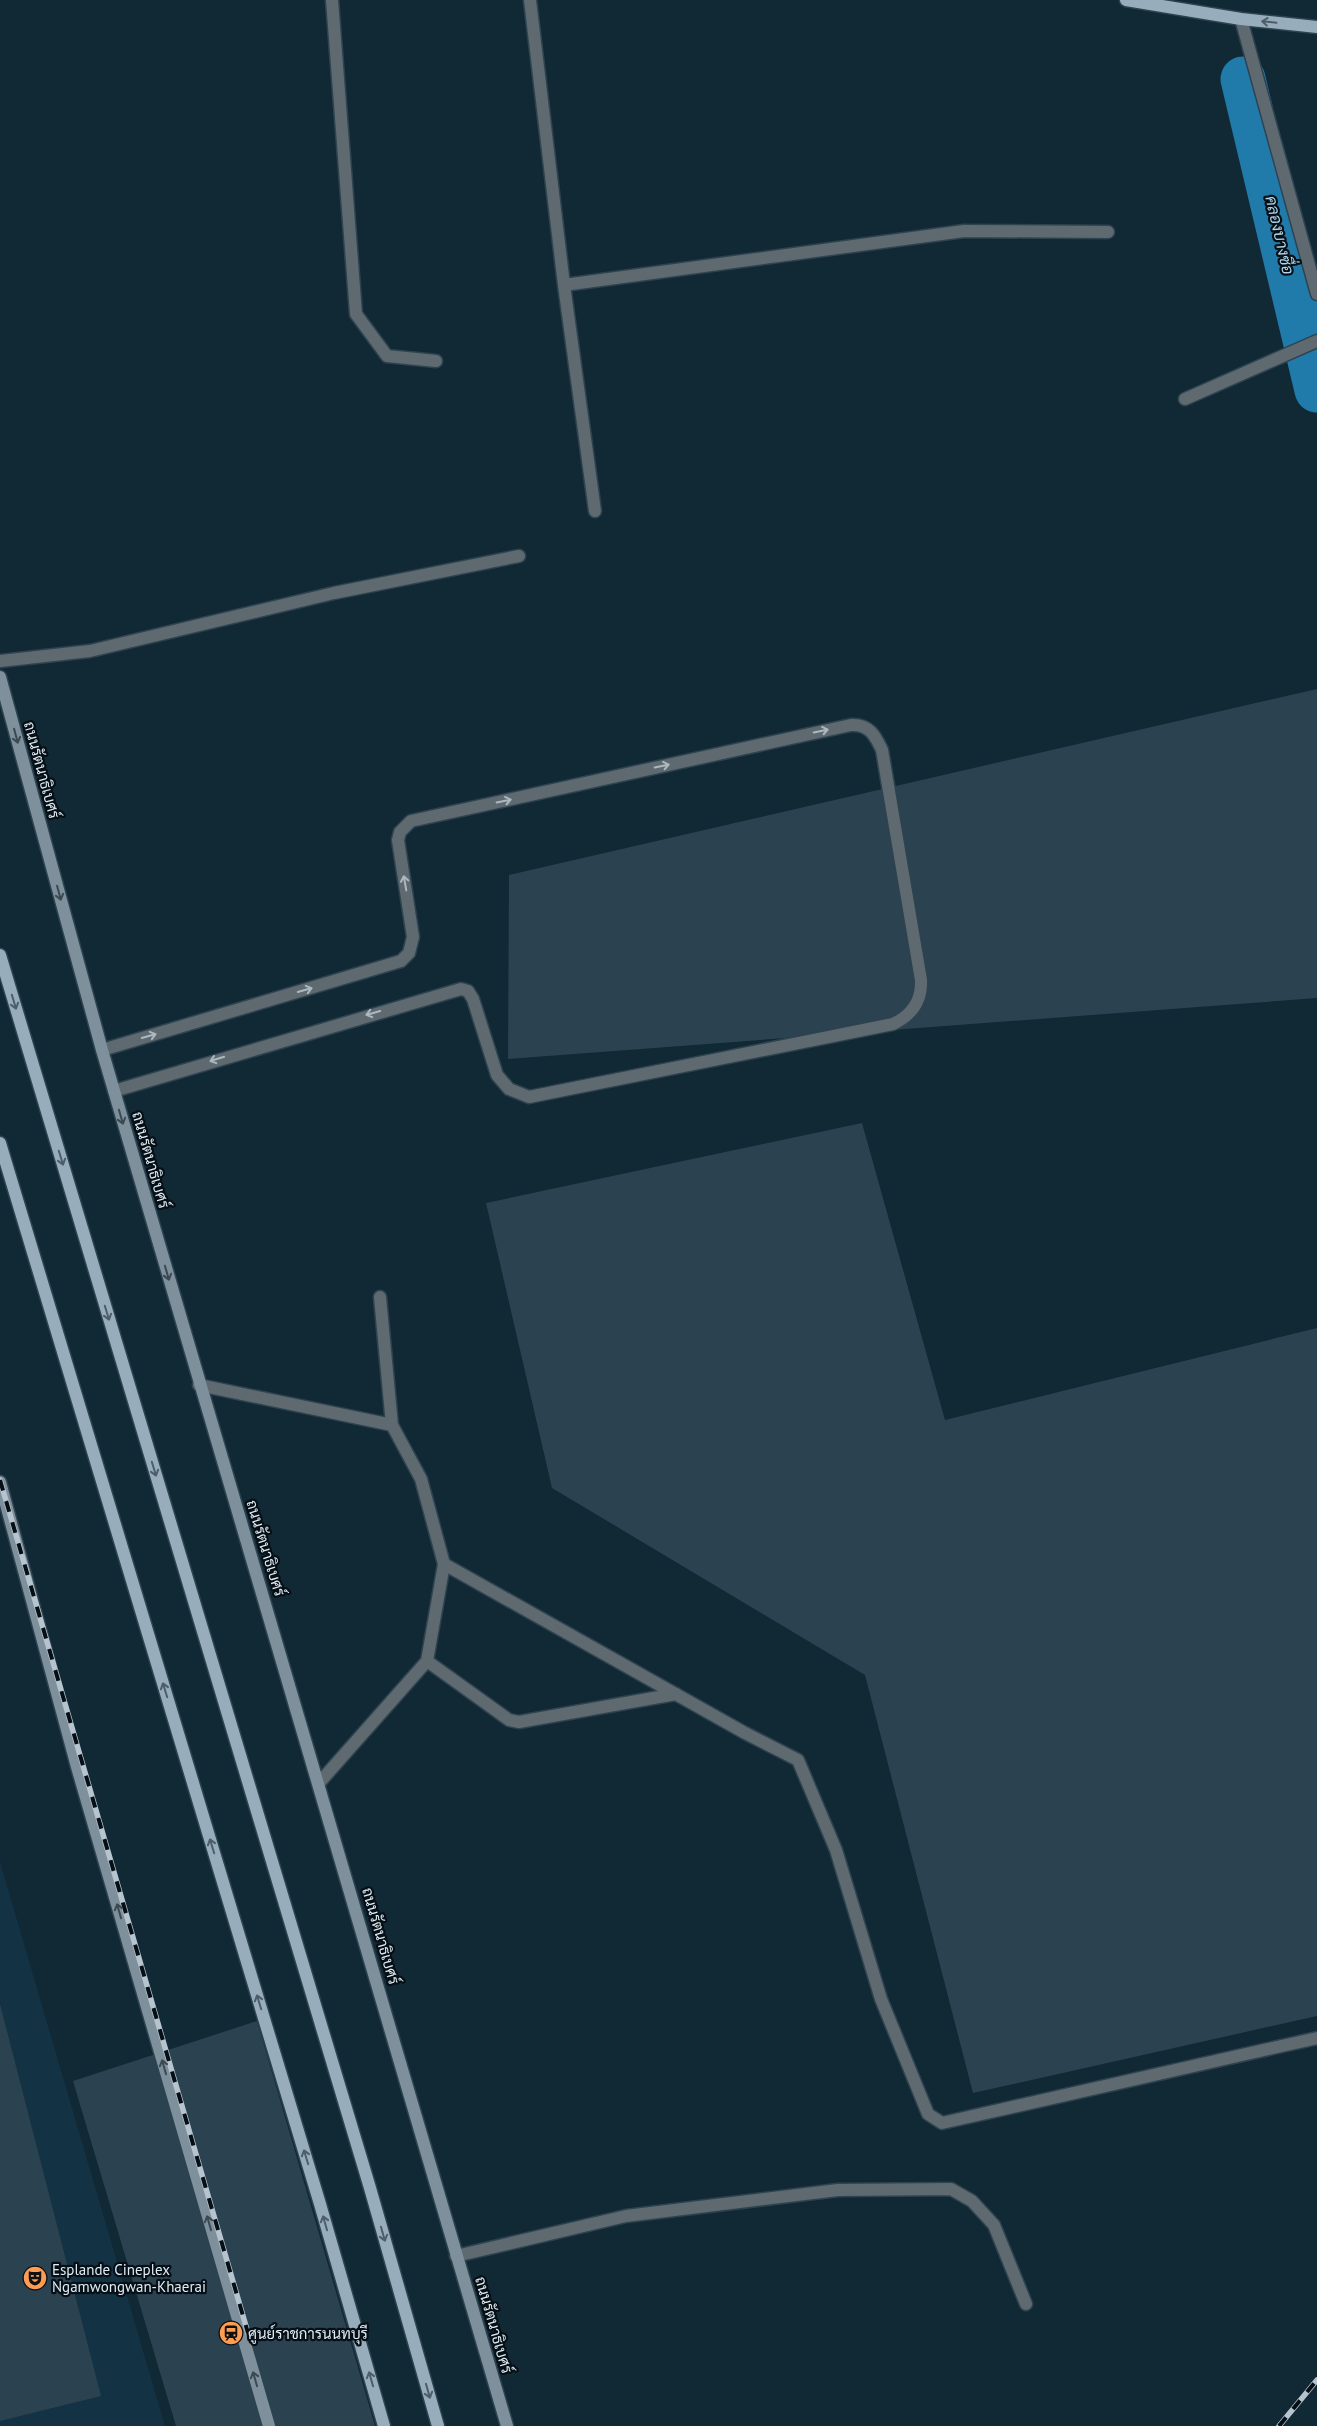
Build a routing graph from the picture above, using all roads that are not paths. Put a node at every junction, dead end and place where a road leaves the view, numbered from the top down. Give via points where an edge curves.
1 (332, 0) edge
2 (530, 0) edge
3 (1126, 0) edge
4 (1241, 18) junction
5 (1317, 27) edge
6 (1108, 232) dead end
7 (564, 284) junction
8 (1317, 294) edge
9 (1317, 341) edge
10 (436, 361) dead end
11 (1185, 399) dead end
12 (595, 511) dead end
13 (519, 556) dead end
14 (0, 660) edge
15 (1, 684) edge
16 (0, 955) edge
17 (102, 1050) junction
18 (114, 1091) junction
19 (0, 1143) edge
20 (380, 1297) dead end
21 (199, 1385) junction
22 (392, 1425) junction
23 (0, 1482) edge
24 (444, 1564) junction
25 (427, 1661) junction
26 (676, 1694) junction
27 (319, 1783) junction
28 (1317, 2038) edge
29 (456, 2256) junction
30 (1026, 2304) dead end
31 (269, 2426) edge
32 (384, 2426) edge
33 (438, 2426) edge
34 (507, 2426) edge

1 - 10 lane via 356,314 387,356
2 - 7 lane
3 - 4 main road
5 -> 4 main road
4 - 8 lane
6 - 7 lane via 964,231
7 - 12 lane
9 - 11 lane
13 - 14 lane via 334,593 90,650
15 -> 17 main road, ถนนรัตนาธิเบศร์
16 -> 33 main road via 370,2188
17 - 18 main road, ถนนรัตนาธิเบศร์
17 -> 18 lane via 401,961 409,953 413,937 398,840 400,832 411,821 851,725 864,726 872,732 882,750 921,980 915,1008 893,1024 528,1097 509,1089 497,1074 473,999 468,991 461,988
18 -> 21 main road, ถนนรัตนาธิเบศร์
32 -> 19 main road
20 - 22 lane
21 - 22 lane
21 - 27 main road, ถนนรัตนาธิเบศร์
22 - 24 lane via 421,1479
31 -> 23 main road via 77,1767
24 - 25 lane
24 - 26 lane
25 - 26 lane via 509,1720 519,1722
25 - 27 lane
26 - 28 lane via 798,1760 836,1850 881,1999 928,2114 942,2123
27 - 29 main road, ถนนรัตนาธิเบศร์
29 - 30 lane via 626,2216 838,2190 951,2189 972,2201 994,2225
29 - 34 main road, ถนนรัตนาธิเบศร์

